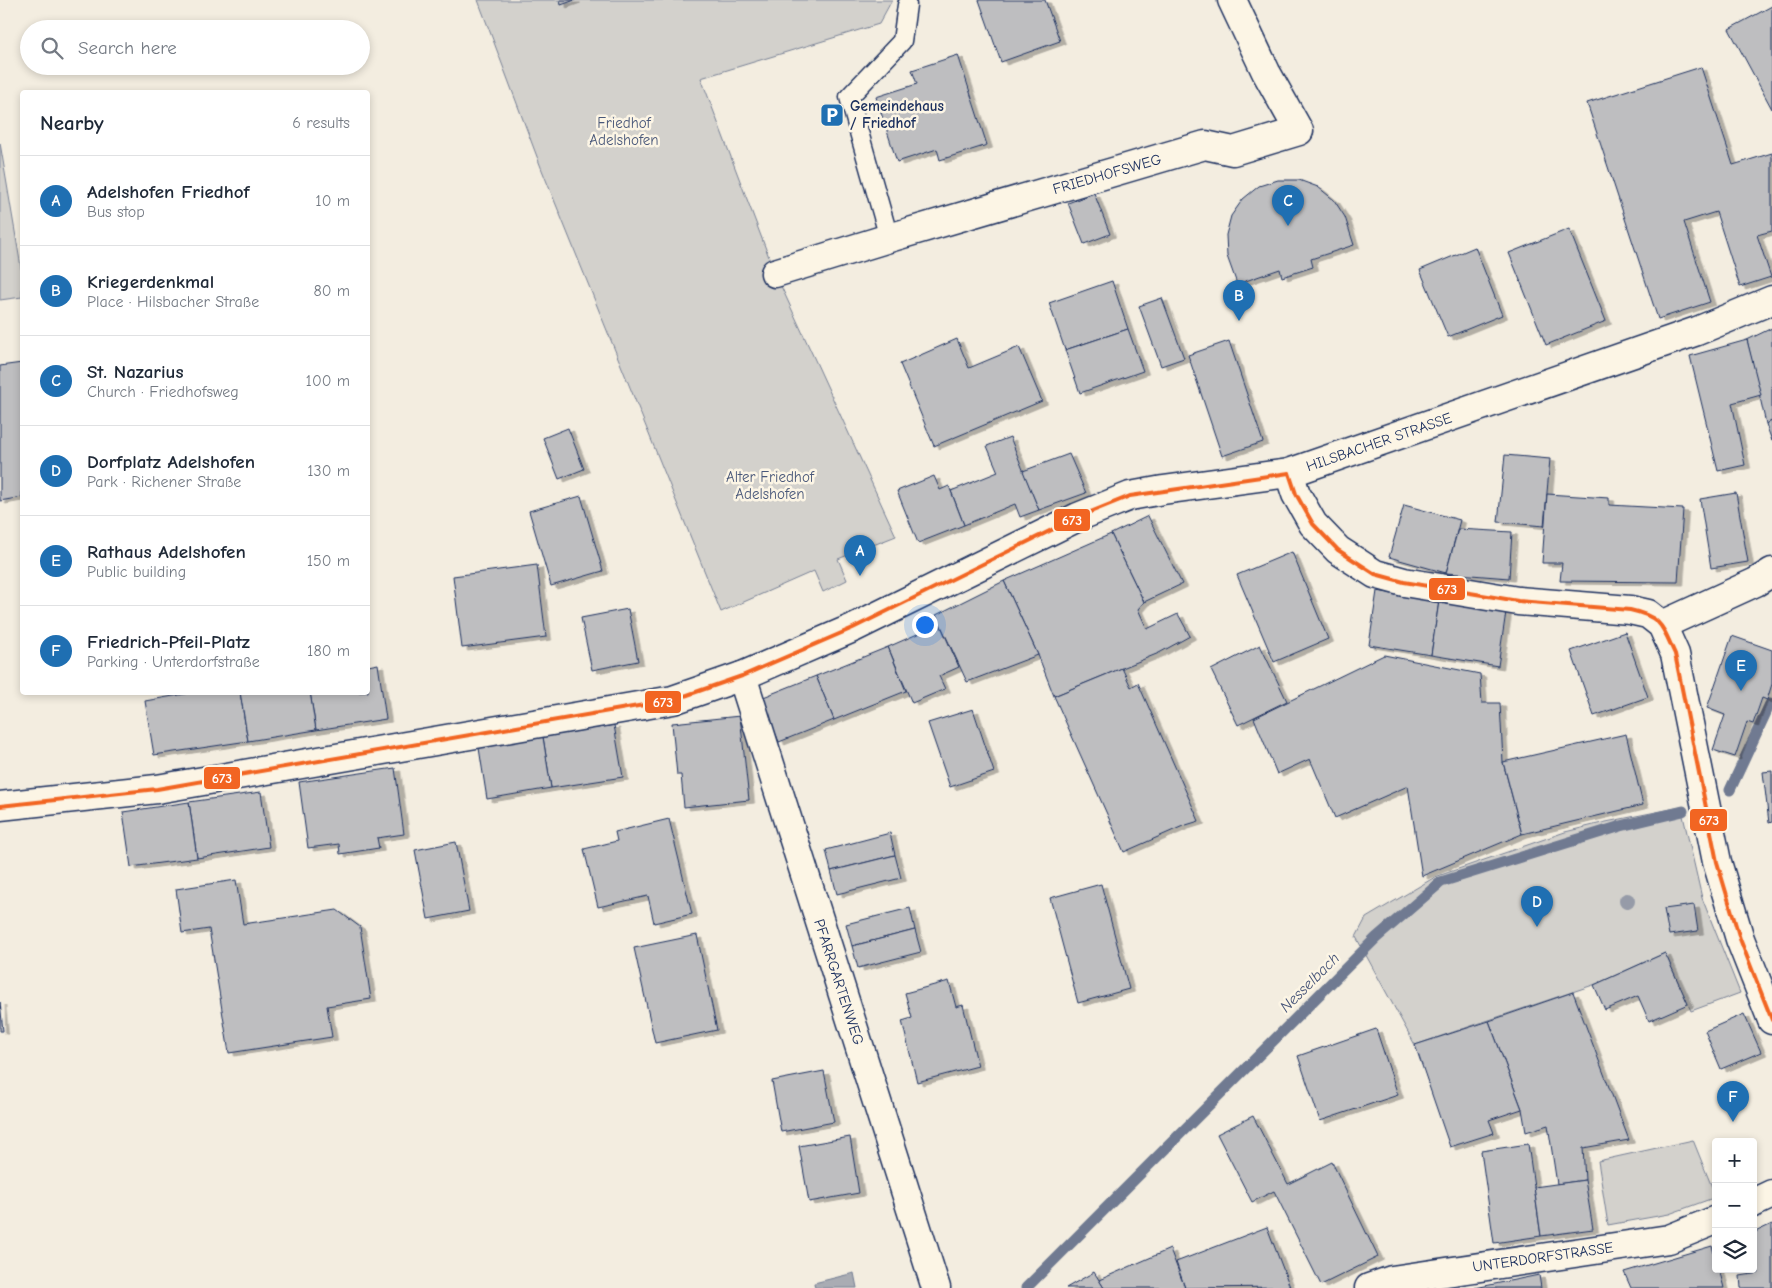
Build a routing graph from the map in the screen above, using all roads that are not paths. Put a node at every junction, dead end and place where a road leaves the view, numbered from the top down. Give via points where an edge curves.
1 (1232, 0) edge
2 (907, 5) dead end
3 (889, 238) junction
4 (775, 273) dead end
5 (1772, 300) edge
6 (1289, 473) junction
7 (1772, 572) edge
8 (1662, 625) junction
9 (742, 676) junction
10 (0, 806) edge
11 (1772, 1020) edge
12 (1772, 1194) edge
13 (1757, 1201) edge
14 (1712, 1222) edge
15 (936, 1288) edge
16 (1369, 1288) edge

1 - 3 street, FRIEDHOFSWEG via 1298,131 1233,151 1205,145
2 - 3 lane via 902,41 850,97
3 - 4 street, FRIEDHOFSWEG
5 - 6 street, HILSBACHER STRASSE via 1697,332
6 - 8 street via 1296,494 1313,524 1338,550 1375,574 1518,601 1630,610 1648,614
6 - 9 street, HILSBACHER STRASSE via 1130,496 1078,517 853,628
7 - 8 street
8 - 11 street via 1674,654 1717,862 1740,939
9 - 10 street, HILSBACHER STRASSE via 674,700 157,789
9 - 15 street, PFARRGARTENWEG
12 - 13 street
14 - 16 street, UNTERDORFSTRASSE via 1669,1238 1402,1278

